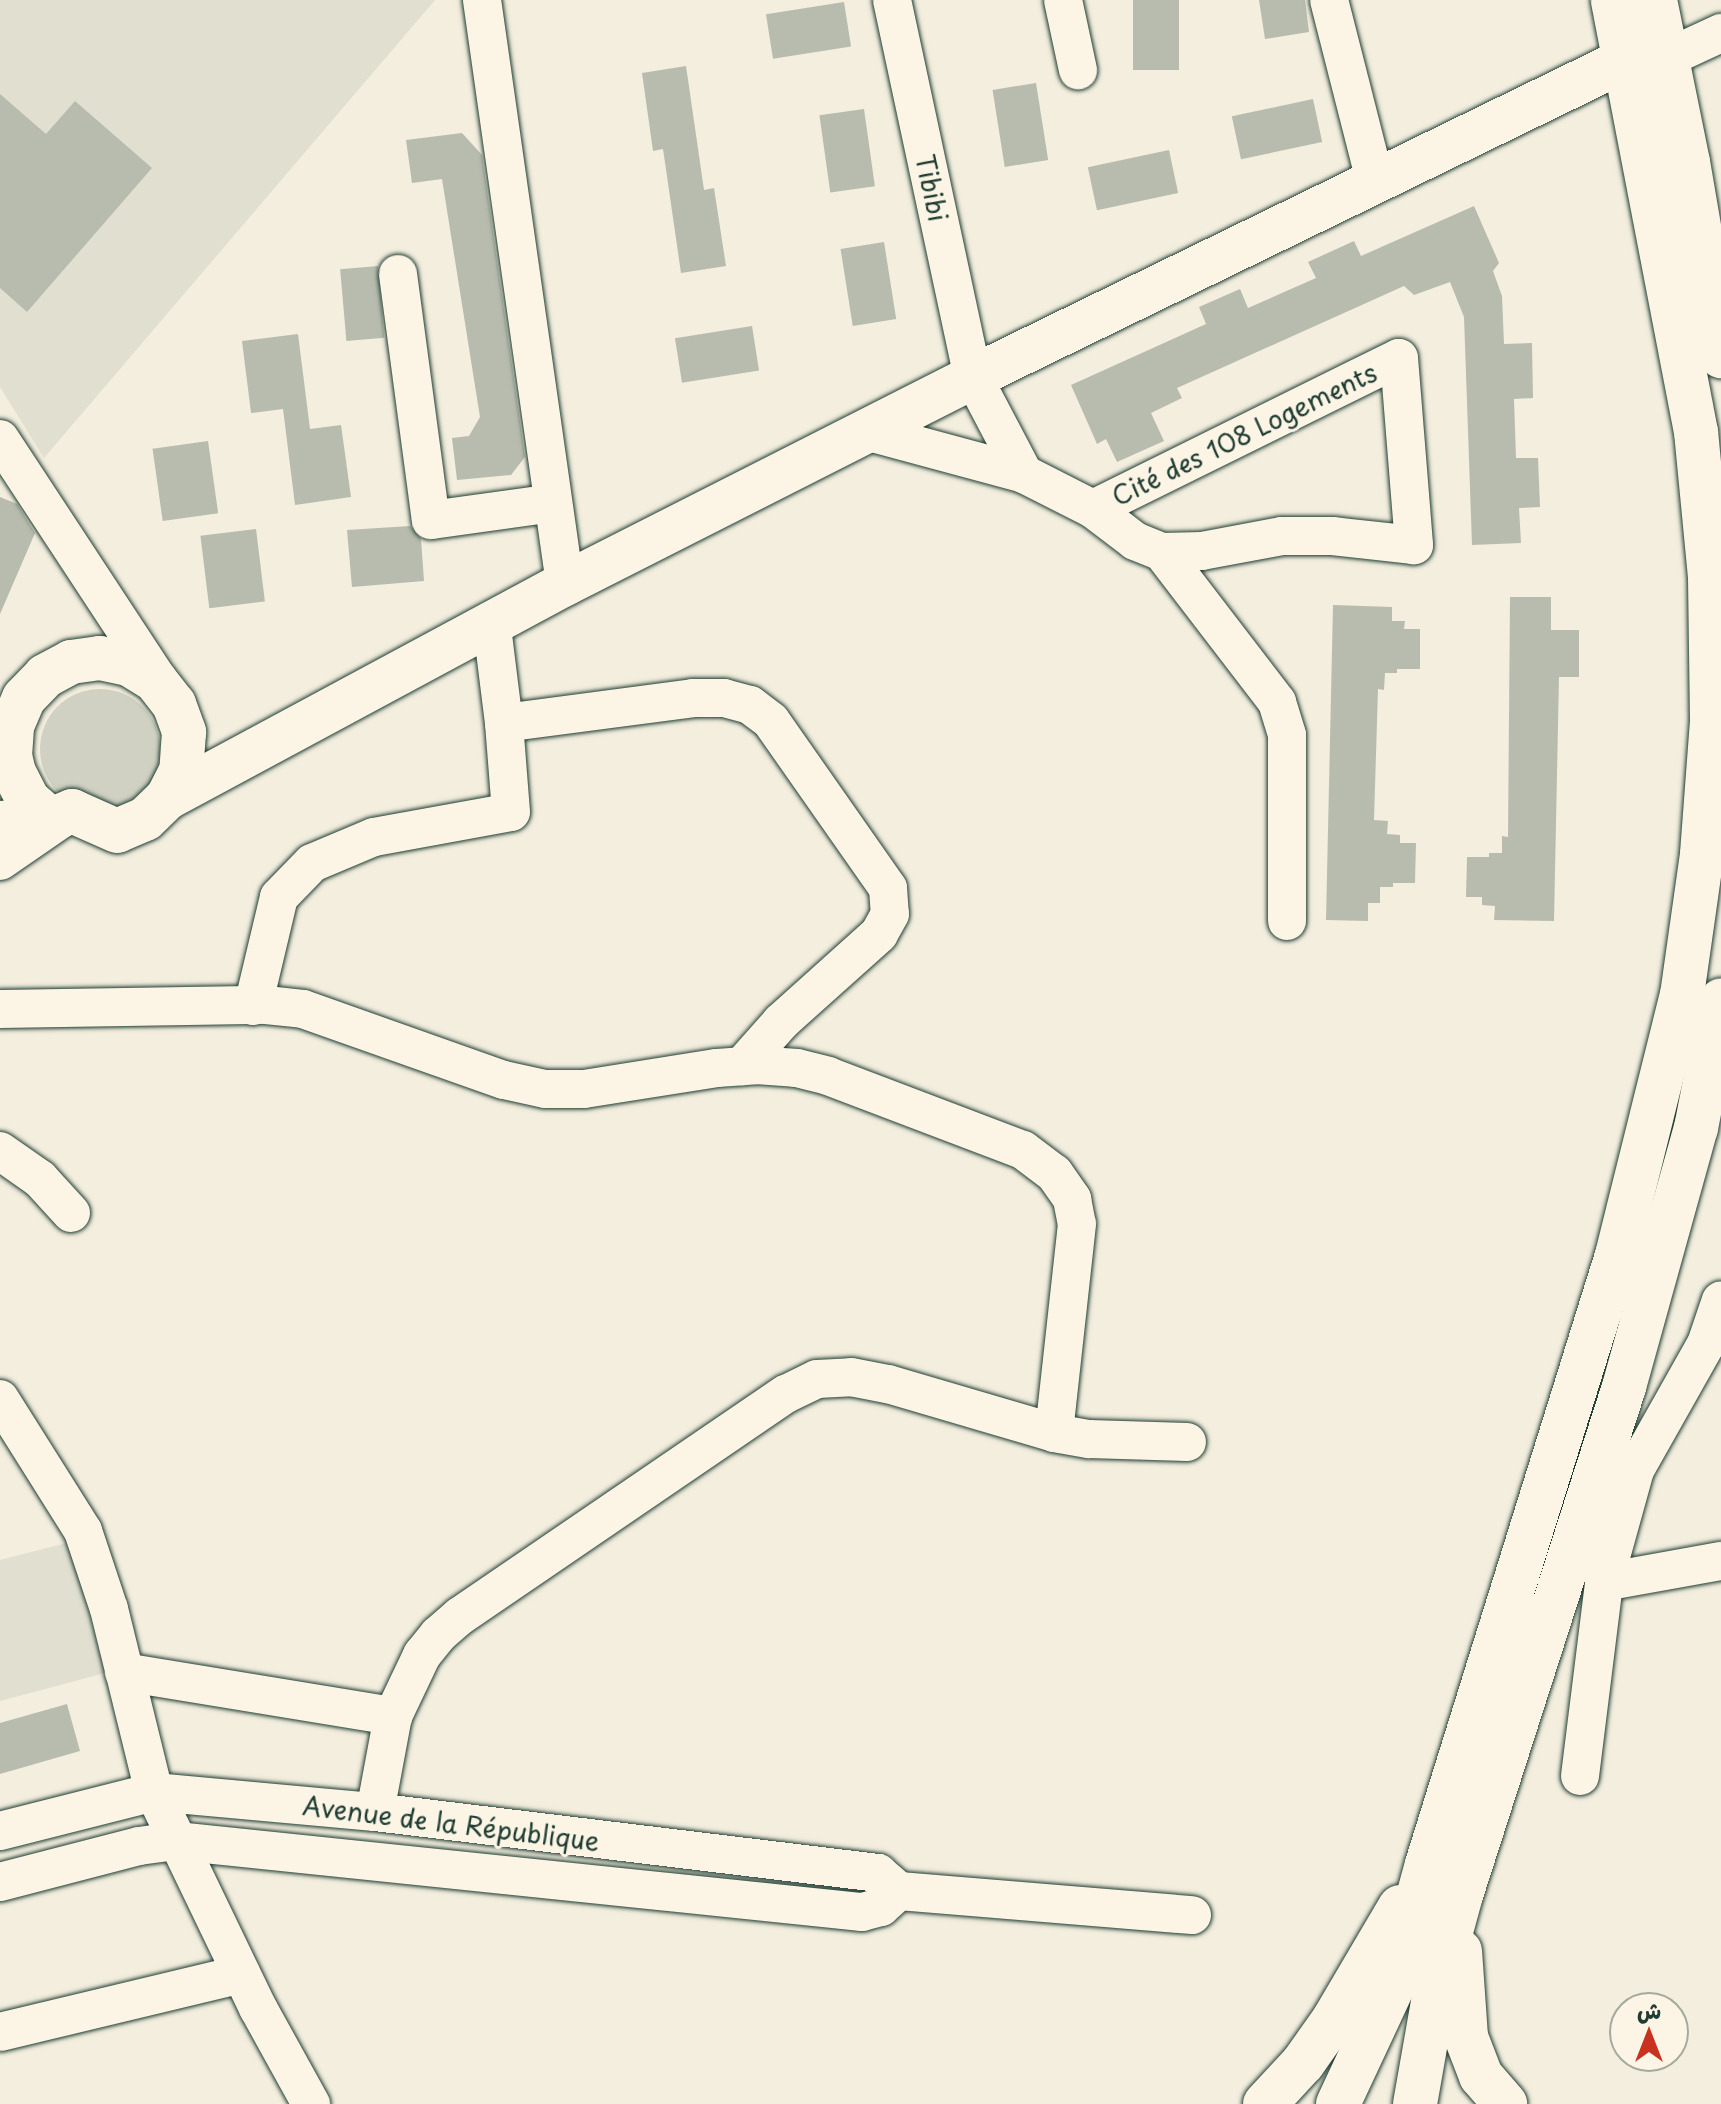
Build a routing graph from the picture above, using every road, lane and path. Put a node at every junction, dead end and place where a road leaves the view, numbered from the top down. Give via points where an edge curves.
1 (482, 0) edge
2 (892, 0) edge
3 (1063, 0) edge
4 (1329, 0) edge
5 (1613, 0) edge
6 (1655, 0) edge
7 (1721, 33) edge
8 (1646, 59) junction
9 (1078, 70) dead end
10 (1375, 181) junction
11 (398, 274) dead end
12 (1721, 356) edge
13 (973, 377) junction
14 (865, 431) junction
15 (0, 439) edge
16 (1024, 474) junction
17 (553, 503) junction
18 (1093, 509) junction
19 (1162, 552) junction
20 (565, 584) junction
21 (492, 627) junction
22 (174, 704) junction
23 (504, 723) junction
24 (167, 798) junction
25 (62, 815) junction
26 (0, 823) edge
27 (0, 861) edge
28 (1287, 921) dead end
29 (1721, 1000) edge
30 (253, 1006) junction
31 (0, 1009) edge
32 (742, 1066) junction
33 (0, 1151) edge
34 (71, 1213) dead end
35 (1721, 1300) edge
36 (1713, 1343) edge
37 (0, 1399) edge
38 (1054, 1433) junction
39 (1187, 1442) dead end
40 (1721, 1561) edge
41 (1604, 1582) junction
42 (124, 1672) junction
43 (393, 1716) junction
44 (1580, 1776) dead end
45 (154, 1792) junction
46 (375, 1812) junction
47 (0, 1831) edge
48 (176, 1841) junction
49 (1427, 1864) junction
50 (0, 1882) edge
51 (899, 1891) junction
52 (1461, 1895) junction
53 (1192, 1915) dead end
54 (241, 1974) junction
55 (0, 2032) edge
56 (311, 2104) edge
57 (1265, 2104) edge
58 (1338, 2104) edge
59 (1415, 2104) edge
60 (1505, 2104) edge

1 - 17 street
2 - 13 street, Tibibi
3 - 9 street
4 - 10 street
5 - 8 main road
6 - 8 main road
7 - 8 street
8 - 10 main road
8 - 12 main road
8 - 49 main road via 1710,577 1712,721 1702,854 1682,995 1617,1255
10 - 13 main road
11 - 17 street via 431,520
13 - 14 main road
13 - 16 street
14 - 16 street, Cité des 108 Logements
14 - 20 main road
15 - 22 street
16 - 18 street, Cité des 108 Logements
17 - 20 street
18 - 19 street, Cité des 108 Logements via 1135,541
18 - 19 street, Cité des 108 Logements via 1399,358 1414,545 1282,536 1202,551
19 - 28 street via 1277,702 1287,735
20 - 21 main road
21 - 23 street
21 - 24 main road
22 - 24 main road via 184,732 181,771
22 - 25 main road via 155,680 129,664 100,658 71,662 45,676 24,698 12,726 10,756 28,800
23 - 30 street via 511,812 374,837 312,863 279,897
23 - 32 street via 693,698 750,705 771,721 888,888 890,914 879,934 781,1022
24 - 25 main road via 145,819 117,831
25 - 26 main road
25 - 27 street
29 - 52 main road via 1696,1128 1624,1387
30 - 31 street
30 - 32 street via 303,1009 491,1076 545,1089 584,1089
32 - 38 street via 797,1068 828,1076 1023,1150 1054,1173 1072,1199 1077,1224
33 - 34 street via 40,1179
35 - 36 street
36 - 41 street via 1635,1470
37 - 42 street via 83,1531
38 - 39 street
38 - 43 street via 888,1384 851,1377 817,1379 786,1394 460,1616 422,1655
40 - 41 street
41 - 44 street
42 - 43 street
42 - 45 street
43 - 46 street
45 - 46 street, Avenue de la République
45 - 47 street, Avenue de la République
45 - 48 street
46 - 51 street, Avenue de la République via 878,1873
48 - 50 street, Avenue de la République
48 - 51 street, Avenue de la République via 862,1912 881,1907
48 - 54 street
49 - 57 main road via 1334,2019
49 - 58 main road via 1394,1984
51 - 53 street, Avenue de la République
52 - 59 main road via 1435,1990
52 - 60 main road via 1460,1982 1466,2037 1481,2076
54 - 55 street
54 - 56 street

